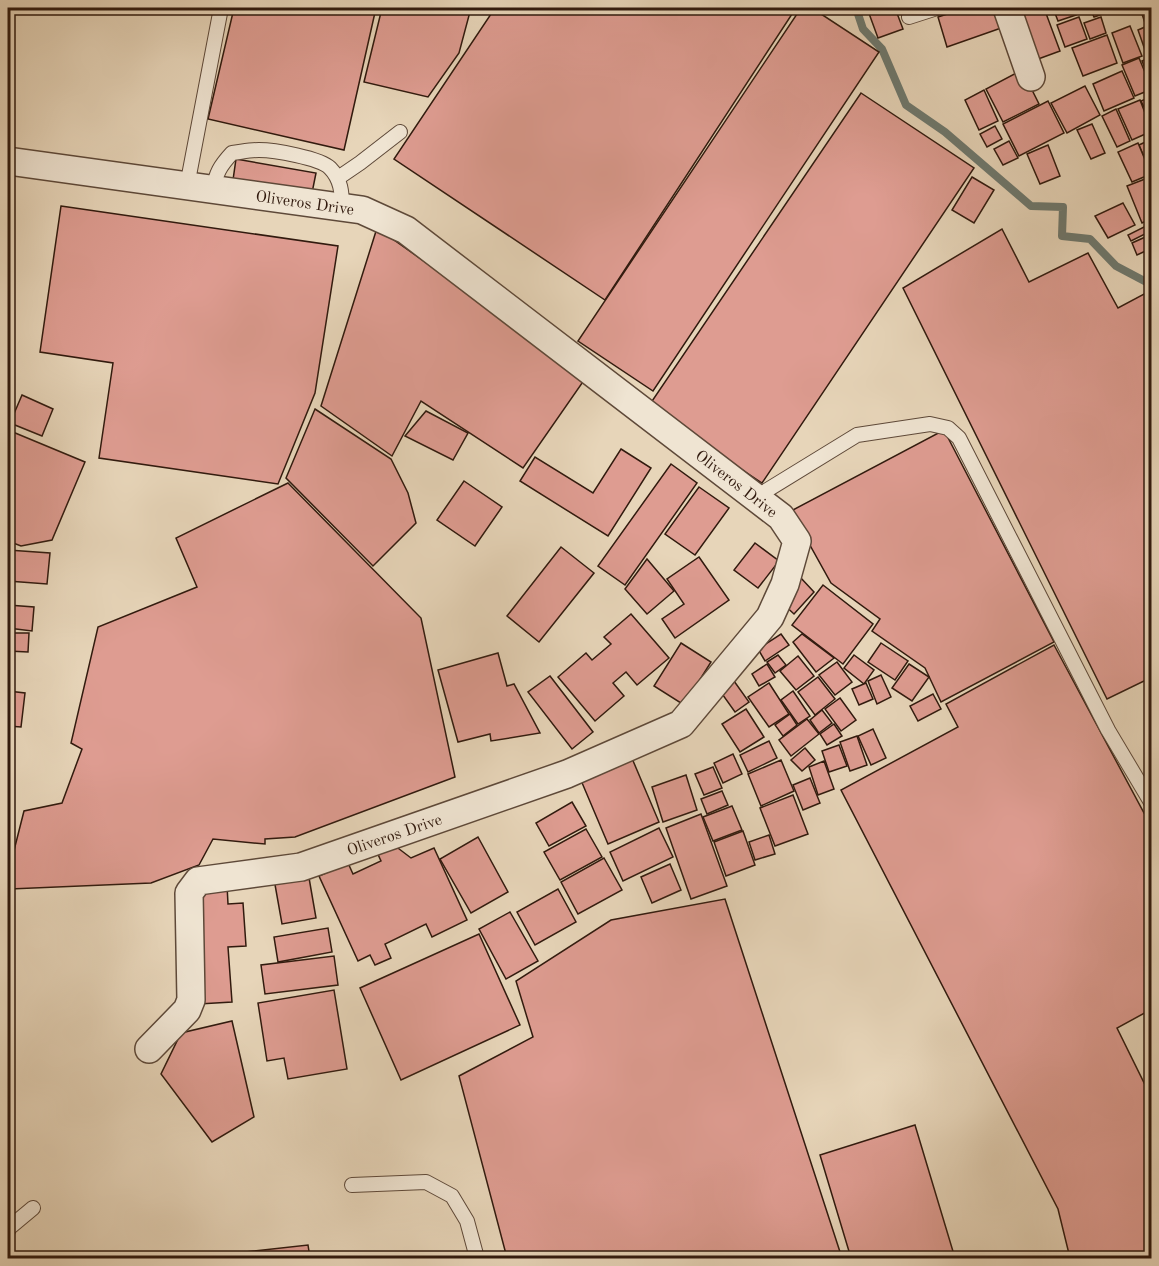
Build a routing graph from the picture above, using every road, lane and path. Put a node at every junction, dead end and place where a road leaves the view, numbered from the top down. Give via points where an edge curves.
1 (221, 8) edge
2 (937, 8) edge
3 (1007, 8) edge
4 (909, 16) dead end
5 (1031, 77) dead end
6 (400, 132) dead end
7 (8, 161) edge
8 (338, 178) junction
9 (187, 186) junction
10 (213, 190) junction
11 (342, 207) junction
12 (756, 497) junction
13 (1151, 800) edge
14 (149, 1049) dead end
15 (352, 1185) dead end
16 (33, 1208) dead end
17 (8, 1231) edge
18 (477, 1258) edge

1 - 9 lane
2 - 4 lane
3 - 5 street
6 - 8 lane
7 - 9 street, Oliveros Drive
8 - 10 lane via 329,167 306,157 260,150 232,153 220,166
8 - 11 lane
9 - 10 street, Oliveros Drive
10 - 11 street, Oliveros Drive
11 - 12 street, Oliveros Drive via 362,210 406,230
12 - 13 lane via 857,435 930,424 948,428 959,438 1108,730
12 - 14 street, Oliveros Drive via 781,517 797,542 784,584 770,617 681,724 567,774 301,867 198,881 189,893 189,1005
15 - 18 lane via 426,1182 452,1196 467,1221
16 - 17 lane

